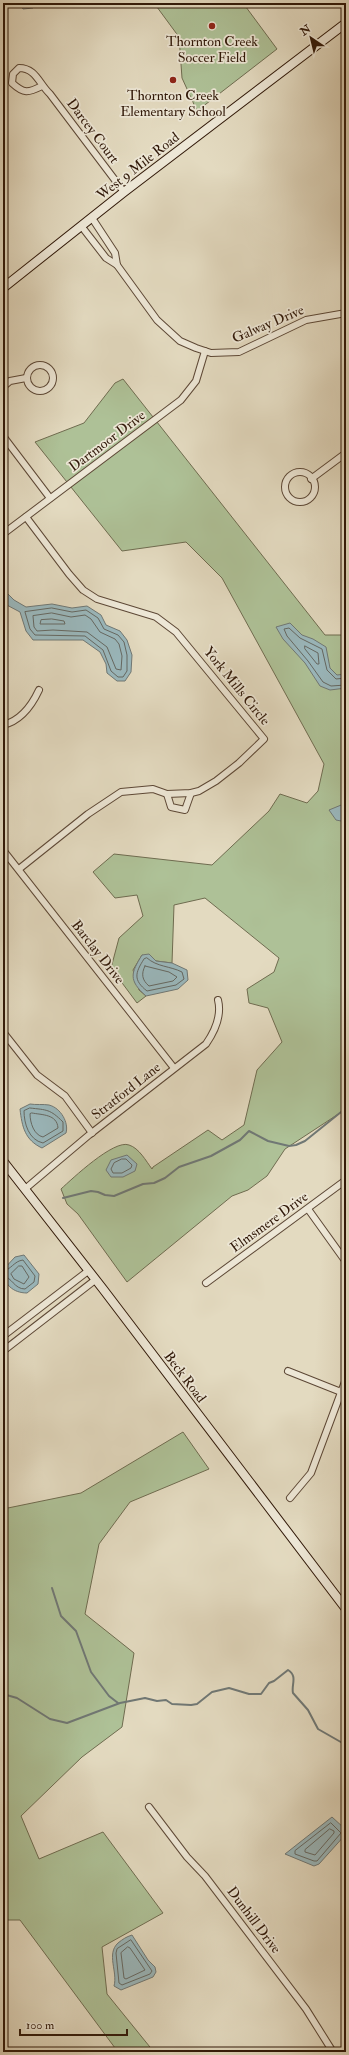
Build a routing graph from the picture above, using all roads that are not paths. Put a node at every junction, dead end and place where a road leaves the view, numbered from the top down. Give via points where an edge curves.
1 (346, 23) edge
2 (42, 86) junction
3 (124, 192) junction
4 (92, 218) junction
5 (82, 227) junction
6 (117, 265) junction
7 (3, 288) edge
8 (346, 313) edge
9 (205, 351) junction
10 (26, 378) junction
11 (3, 387) edge
12 (3, 436) edge
13 (346, 453) edge
14 (311, 479) junction
15 (50, 498) junction
16 (26, 517) junction
17 (3, 534) edge
18 (39, 690) dead end
19 (3, 725) edge
20 (191, 793) junction
21 (167, 794) junction
22 (3, 850) edge
23 (19, 869) junction
24 (218, 1000) dead end
25 (3, 1032) edge
26 (174, 1068) junction
27 (92, 1132) junction
28 (3, 1161) edge
29 (346, 1180) edge
30 (25, 1190) junction
31 (308, 1209) junction
32 (346, 1262) edge
33 (88, 1271) junction
34 (95, 1280) junction
35 (206, 1283) dead end
36 (3, 1336) edge
37 (3, 1351) edge
38 (288, 1371) dead end
39 (346, 1379) edge
40 (341, 1392) junction
41 (290, 1498) dead end
42 (346, 1609) edge
43 (149, 1807) dead end
44 (333, 2052) edge

1 - 3 main road, West 9 Mile Road
2 - 2 street, Darcey Court via 34,73 27,68 19,68 13,74 12,83 20,90 30,92
2 - 3 street, Darcey Court
3 - 4 main road, West 9 Mile Road
4 - 5 main road, West 9 Mile Road
4 - 6 street, Galway Drive via 115,253
5 - 6 street, Galway Drive via 106,258
5 - 7 main road, West 9 Mile Road
6 - 9 street, Galway Drive via 162,326 180,341
8 - 9 street, Galway Drive via 306,320 239,352 222,354
9 - 15 street, Dartmoor Drive via 196,381 181,400
10 - 10 street via 33,367 42,365 50,369 53,377 51,386 40,392 32,389
10 - 11 street via 10,381
12 - 15 street
13 - 14 street
14 - 14 street via 305,473 292,475 285,487 288,496 292,500 302,502 311,498 315,488
15 - 16 street, Dartmoor Drive
16 - 17 street, Dartmoor Drive
16 - 20 street, York Mills Circle via 83,590 97,599 156,617 176,632 264,739 216,781
18 - 19 street via 33,703 23,713
20 - 21 street, York Mills Circle
20 - 21 street via 185,810 171,808
21 - 23 street, York Mills Circle via 153,789 121,792 88,814
22 - 23 street, Barclay Drive
23 - 26 street, Barclay Drive
24 - 26 street, Stratford Lane via 220,1008 213,1034 206,1044
25 - 27 street via 37,1075 65,1096
26 - 27 street, Stratford Lane
27 - 30 street, Stratford Lane
28 - 30 main road, Beck Road
29 - 31 street, Elmsmere Drive
30 - 33 main road, Beck Road
31 - 32 street
31 - 35 street, Elmsmere Drive
33 - 34 main road, Beck Road
33 - 36 street
34 - 37 street
34 - 42 main road, Beck Road
38 - 40 street
39 - 40 street
40 - 41 street via 311,1473
43 - 44 street, Dunhill Drive via 187,1857 210,1881 306,2009

